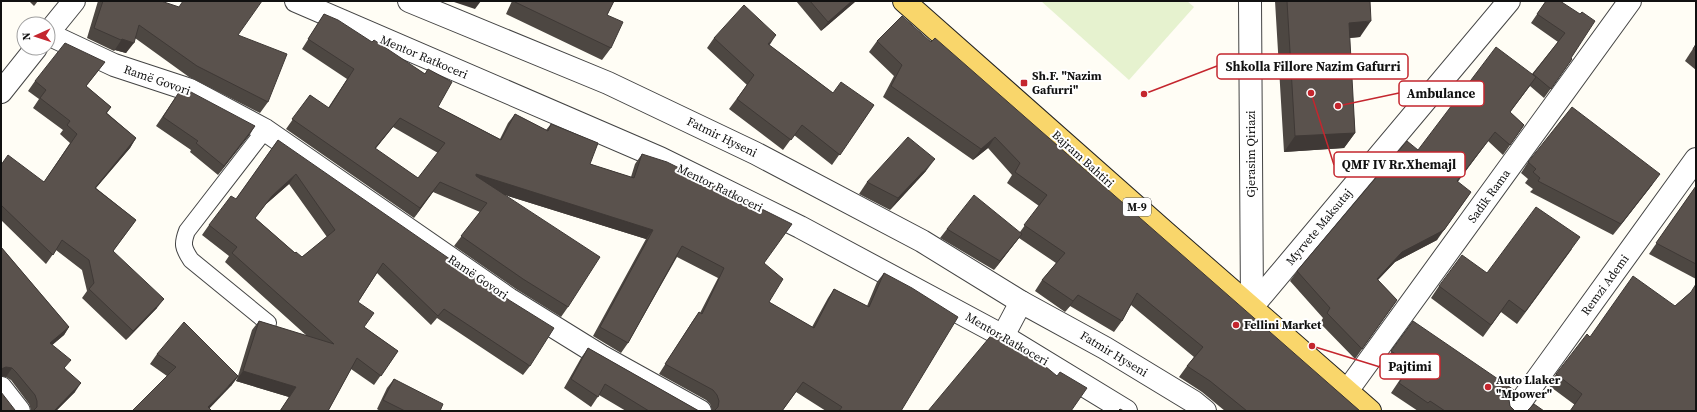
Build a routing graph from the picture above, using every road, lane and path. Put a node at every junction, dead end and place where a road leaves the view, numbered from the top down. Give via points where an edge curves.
1 (74, 1) edge
2 (296, 1) edge
3 (409, 1) edge
4 (904, 1) edge
5 (1250, 1) edge
6 (1509, 1) edge
7 (1630, 1) edge
8 (56, 24) edge
9 (56, 38) edge
10 (30, 56) edge
11 (1, 92) edge
12 (265, 130) junction
13 (1696, 159) edge
14 (1021, 302) junction
15 (1252, 307) junction
16 (268, 324) edge
17 (1003, 336) junction
18 (1, 388) edge
19 (1347, 391) junction
20 (19, 411) edge
21 (700, 411) edge
22 (1126, 411) edge
23 (1205, 411) edge
24 (1370, 411) edge
25 (1514, 411) edge

1 - 8 street
2 - 17 street, Mentor Ratkoceri via 660,158 800,227
3 - 14 street, Fatmir Hyseni via 608,83 755,153 922,241
4 - 15 main road, Bajram Bahtiri / M-9
5 - 15 street, Gjerasim Qiriazi
6 - 15 street, Myrvete Maksutaj
7 - 19 street, Sadik Rama
9 - 12 street, Ramë Govori via 114,65 190,90
10 - 11 street
12 - 16 lane via 183,240 184,250 192,260
12 - 21 street, Ramë Govori via 509,299 601,356
13 - 25 street, Remzi Ademi
14 - 17 street
14 - 23 street, Fatmir Hyseni via 1105,348
15 - 19 main road, Bajram Bahtiri / M-9
17 - 22 street, Mentor Ratkoceri
18 - 20 street
19 - 24 main road, Bajram Bahtiri / M-9

